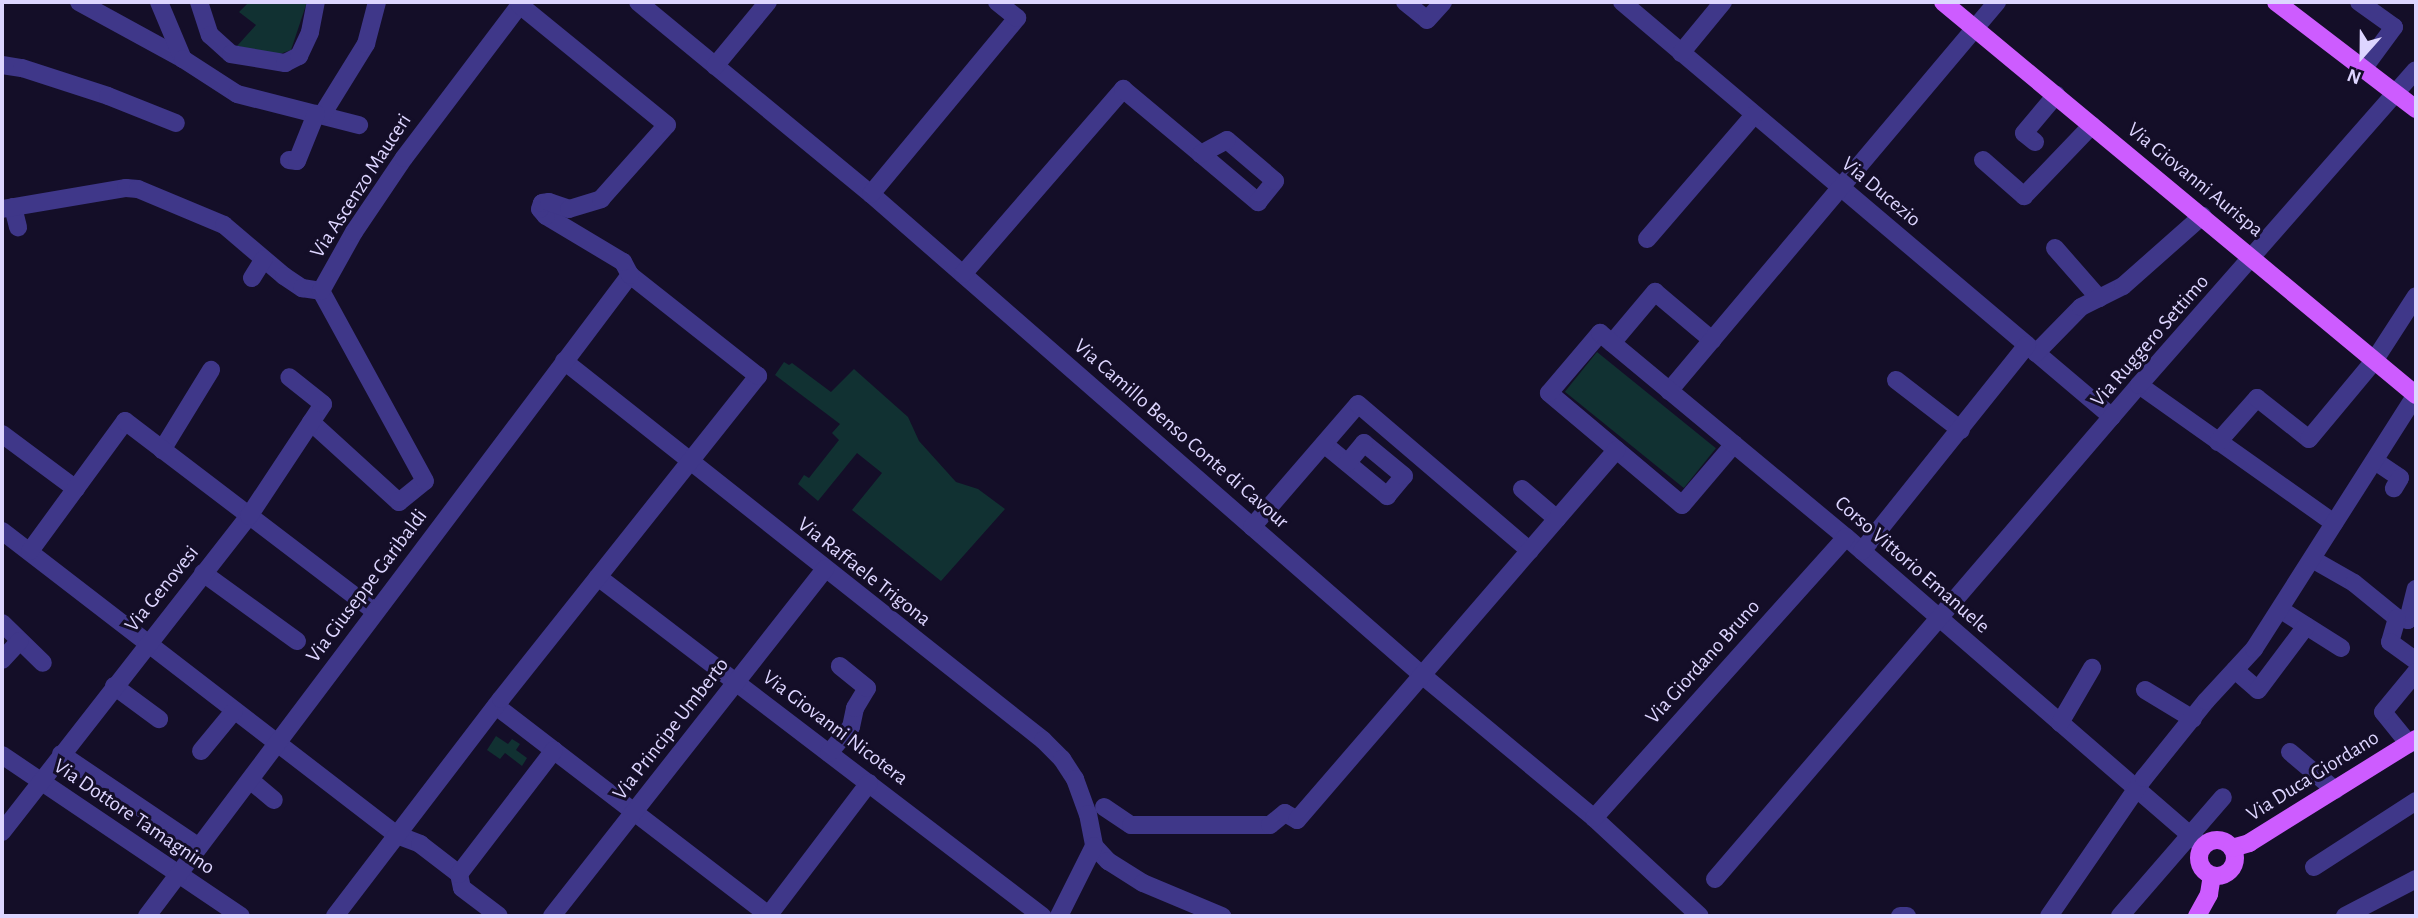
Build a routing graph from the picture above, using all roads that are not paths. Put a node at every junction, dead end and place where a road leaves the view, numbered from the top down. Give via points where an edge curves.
1 (79, 2) edge
2 (159, 2) edge
3 (199, 2) edge
4 (316, 2) edge
5 (377, 2) edge
6 (638, 2) edge
7 (768, 2) edge
8 (998, 2) edge
9 (1405, 2) edge
10 (1443, 2) edge
11 (1622, 2) edge
12 (1723, 2) edge
13 (1943, 2) edge
14 (1997, 2) edge
15 (2276, 2) edge
16 (2359, 2) edge
17 (521, 3) edge
18 (1975, 29) junction
19 (1681, 53) junction
20 (183, 59) junction
21 (2, 65) edge
22 (715, 66) junction
23 (2363, 69) junction
24 (2415, 74) edge
25 (2056, 95) junction
26 (2396, 95) junction
27 (2416, 109) edge
28 (319, 115) junction
29 (1754, 115) junction
30 (176, 123) dead end
31 (359, 125) dead end
32 (2092, 125) junction
33 (2035, 142) dead end
34 (1201, 154) dead end
35 (289, 160) dead end
36 (1983, 160) dead end
37 (1841, 188) junction
38 (871, 194) junction
39 (7, 208) edge
40 (2202, 216) junction
41 (18, 228) dead end
42 (1647, 239) dead end
43 (2055, 248) dead end
44 (2253, 258) junction
45 (264, 259) junction
46 (962, 274) junction
47 (252, 278) dead end
48 (631, 280) junction
49 (321, 291) junction
50 (2099, 298) junction
51 (2414, 305) edge
52 (1606, 338) junction
53 (1712, 340) junction
54 (2031, 349) junction
55 (2374, 360) junction
56 (564, 362) junction
57 (211, 370) dead end
58 (289, 377) dead end
59 (1896, 380) dead end
60 (2139, 385) junction
61 (1669, 391) junction
62 (2416, 395) edge
63 (2112, 417) junction
64 (311, 422) junction
65 (1961, 430) junction
66 (2, 434) edge
67 (2218, 442) junction
68 (1324, 444) junction
69 (1734, 444) junction
70 (162, 450) junction
71 (1616, 450) junction
72 (2375, 461) junction
73 (690, 462) junction
74 (1347, 463) dead end
75 (78, 485) junction
76 (2394, 488) dead end
77 (1522, 489) dead end
78 (249, 516) junction
79 (1557, 519) junction
80 (2334, 523) junction
81 (1252, 527) junction
82 (1846, 537) junction
83 (6, 542) edge
84 (1530, 551) junction
85 (1863, 551) junction
86 (33, 553) junction
87 (2312, 559) junction
88 (824, 569) junction
89 (203, 573) junction
90 (598, 577) junction
91 (2416, 589) edge
92 (2281, 610) junction
93 (376, 612) junction
94 (2408, 614) edge
95 (1939, 619) junction
96 (2, 623) edge
97 (2306, 626) junction
98 (20, 641) junction
99 (297, 641) dead end
100 (148, 642) junction
101 (2341, 648) dead end
102 (2, 660) edge
103 (2416, 661) edge
104 (43, 663) dead end
105 (840, 666) dead end
106 (2092, 668) dead end
107 (2235, 670) junction
108 (2416, 672) edge
109 (1422, 675) junction
110 (736, 681) junction
111 (114, 686) junction
112 (2146, 690) dead end
113 (498, 703) junction
114 (234, 711) junction
115 (159, 719) dead end
116 (2193, 719) junction
117 (2060, 723) junction
118 (2414, 742) edge
119 (276, 744) junction
120 (201, 751) dead end
121 (2290, 752) dead end
122 (558, 753) junction
123 (829, 753) junction
124 (61, 754) junction
125 (2, 755) edge
126 (250, 780) junction
127 (41, 781) junction
128 (869, 783) junction
129 (2136, 788) junction
130 (2335, 790) junction
131 (2223, 797) dead end
132 (274, 800) dead end
133 (2416, 801) edge
134 (1104, 807) dead end
135 (635, 811) junction
136 (1594, 818) junction
137 (2, 832) edge
138 (391, 837) junction
139 (2197, 841) junction
140 (1094, 846) junction
141 (199, 847) junction
142 (2232, 848) junction
143 (2314, 867) dead end
144 (178, 875) junction
145 (2212, 876) junction
146 (2416, 878) edge
147 (1716, 879) dead end
148 (461, 881) junction
149 (1690, 913) edge
150 (147, 916) edge
151 (241, 916) edge
152 (334, 916) edge
153 (499, 916) edge
154 (552, 916) edge
155 (769, 916) edge
156 (1042, 916) edge
157 (1059, 916) edge
158 (1222, 916) edge
159 (1900, 916) edge
160 (1907, 916) edge
161 (2049, 916) edge
162 (2120, 916) edge
163 (2197, 916) edge
164 (2345, 916) edge

1 - 20 street
2 - 20 street
3 - 4 street via 210,35 231,54 285,62 299,56
5 - 28 street via 366,44
6 - 22 street, Via Camillo Benso Conte di Cavour
7 - 22 street
8 - 38 street via 1017,18
9 - 10 street via 1427,20
11 - 19 street, Via Ducezio
12 - 19 street
13 - 18 main road, Via Giovanni Aurispa
14 - 18 street
15 - 23 main road
16 - 23 street via 2394,27
17 - 48 street via 667,125 601,199 569,209 542,203 540,209 623,262
17 - 49 street, Via Ascenzo Mauceri via 404,158
18 - 25 main road, Via Giovanni Aurispa
18 - 37 street
19 - 29 street, Via Ducezio
20 - 28 street via 237,94
21 - 30 street via 108,96
22 - 38 street, Via Camillo Benso Conte di Cavour
23 - 26 main road
24 - 26 street, Via Ruggero Settimo
25 - 32 main road, Via Giovanni Aurispa
25 - 33 street via 2024,133
26 - 27 main road
26 - 44 street, Via Ruggero Settimo
28 - 31 street
28 - 35 street via 297,161
29 - 37 street, Via Ducezio
29 - 42 street
32 - 36 street via 2024,196
32 - 40 main road, Via Giovanni Aurispa
34 - 46 street via 1123,89
37 - 53 street
37 - 54 street, Via Ducezio
38 - 46 street, Via Camillo Benso Conte di Cavour
39 - 41 street
39 - 45 street via 138,189 224,225
40 - 44 main road, Via Giovanni Aurispa
40 - 50 street via 2123,286
43 - 50 street
44 - 55 main road, Via Giovanni Aurispa
44 - 60 street, Via Ruggero Settimo
45 - 47 street
45 - 49 street via 302,288
46 - 81 street, Via Camillo Benso Conte di Cavour
48 - 56 street, Via Giuseppe Garibaldi
48 - 73 street via 758,376
49 - 64 street, Via Ascenzo Mauceri via 425,481 400,502
50 - 54 street via 2081,307
51 - 55 street
52 - 53 street via 1655,292
52 - 61 street, Corso Vittorio Emanuele
52 - 71 street via 1549,393
53 - 61 street
54 - 63 street, Via Ducezio
54 - 65 street
55 - 62 main road, Via Giovanni Aurispa
55 - 67 street via 2309,439 2257,398
56 - 73 street, Via Raffaele Trigona
56 - 93 street, Via Giuseppe Garibaldi
57 - 70 street
58 - 64 street via 323,404
59 - 65 street
60 - 63 street, Via Ruggero Settimo
60 - 67 street
61 - 69 street, Corso Vittorio Emanuele
62 - 72 street
63 - 95 street, Via Ruggero Settimo
64 - 78 street, Via Genovesi
65 - 85 street
66 - 75 street
67 - 80 street
68 - 74 street
68 - 81 street
68 - 84 street via 1358,404
69 - 71 street via 1682,505
69 - 82 street, Corso Vittorio Emanuele
70 - 75 street via 125,421
70 - 78 street
71 - 79 street
72 - 76 street via 2400,478
72 - 80 street
73 - 88 street, Via Raffaele Trigona
73 - 90 street
75 - 86 street
77 - 79 street
78 - 89 street, Via Genovesi
78 - 93 street
79 - 84 street
80 - 87 street
81 - 109 street, Via Camillo Benso Conte di Cavour
82 - 85 street, Corso Vittorio Emanuele
82 - 136 street, Via Giordano Bruno
83 - 86 street
84 - 109 street
85 - 95 street, Corso Vittorio Emanuele
86 - 100 street
87 - 92 street
87 - 94 street via 2344,587
88 - 110 street, Via Principe Umberto
88 - 140 street, Via Raffaele Trigona via 1062,759 1088,814
89 - 99 street
89 - 100 street, Via Genovesi
90 - 110 street, Via Giovanni Nicotera
90 - 113 street
91 - 94 street
92 - 97 street
92 - 107 street
93 - 119 street, Via Giuseppe Garibaldi
94 - 103 street via 2390,642
95 - 117 street, Corso Vittorio Emanuele
95 - 147 street, Via Ruggero Settimo
96 - 98 street
97 - 101 street
97 - 107 street via 2259,690
98 - 102 street
98 - 104 street
100 - 111 street, Via Genovesi
100 - 114 street
105 - 123 street via 867,688 855,708 851,727
106 - 117 street
107 - 116 street
108 - 118 street via 2383,712
109 - 134 street via 1297,820 1285,813 1270,825 1131,825
109 - 136 street, Via Camillo Benso Conte di Cavour
110 - 123 street, Via Giovanni Nicotera
110 - 135 street, Via Principe Umberto
111 - 115 street
111 - 124 street, Via Genovesi
112 - 116 street
113 - 122 street
113 - 138 street
114 - 119 street
114 - 120 street
116 - 129 street
117 - 129 street, Corso Vittorio Emanuele
118 - 130 main road, Via Duca Giordano
119 - 126 street, Via Giuseppe Garibaldi
119 - 138 street
121 - 130 street
122 - 135 street
122 - 148 street
123 - 128 street, Via Giovanni Nicotera
124 - 127 street, Via Genovesi
124 - 141 street
125 - 127 street, Via Dottore Tamagnino
126 - 132 street
126 - 141 street, Via Giuseppe Garibaldi
127 - 137 street, Via Genovesi
127 - 144 street, Via Dottore Tamagnino
128 - 155 street
128 - 156 street, Via Giovanni Nicotera
129 - 139 street, Corso Vittorio Emanuele
129 - 161 street
130 - 142 main road, Via Duca Giordano via 2249,843
131 - 139 street
133 - 143 street
135 - 154 street, Via Principe Umberto
135 - 155 street
136 - 149 street, Via Camillo Benso Conte di Cavour
138 - 148 street via 420,844
138 - 152 street
139 - 142 main road via 2218,840
139 - 145 main road via 2199,862
139 - 162 street
140 - 157 street
140 - 158 street via 1108,861 1143,883
141 - 144 street, Via Giuseppe Garibaldi
142 - 145 main road via 2235,860 2230,871
144 - 150 street, Via Giuseppe Garibaldi
144 - 151 street, Via Dottore Tamagnino
145 - 163 main road via 2209,894
146 - 164 street
148 - 153 street
159 - 160 street

